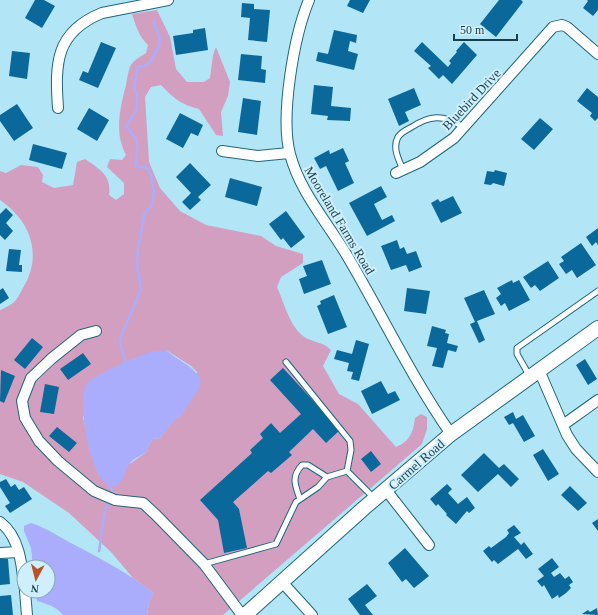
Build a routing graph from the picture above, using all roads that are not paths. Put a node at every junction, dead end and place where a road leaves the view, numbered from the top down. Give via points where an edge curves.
1 (168, 0) edge
2 (309, 0) edge
3 (129, 4) edge
4 (598, 54) edge
5 (58, 108) dead end
6 (463, 128) junction
7 (222, 151) dead end
8 (289, 153) junction
9 (399, 171) joint
10 (598, 291) edge
11 (598, 328) edge
12 (96, 331) dead end
13 (286, 362) dead end
14 (534, 373) junction
15 (598, 400) edge
16 (563, 425) junction
17 (451, 434) junction
18 (347, 472) junction
19 (598, 472) edge
20 (326, 477) junction
21 (381, 494) junction
22 (300, 499) junction
23 (0, 522) edge
24 (429, 545) dead end
25 (18, 552) junction
26 (0, 553) edge
27 (21, 559) edge
28 (204, 564) junction
29 (282, 582) junction
30 (25, 599) edge
31 (27, 615) edge
32 (244, 615) edge
33 (312, 615) edge

1 - 3 street
2 - 8 street, Mooreland Farms Road via 294,54 287,113
3 - 5 street via 92,17 68,38 58,56 56,68
4 - 6 street, Bluebird Drive via 567,27 553,27
6 - 9 street, Bluebird Drive via 438,151
6 - 9 lane via 453,120 441,117 423,120 407,129 398,136 396,142
7 - 8 street via 258,156
8 - 17 street, Mooreland Farms Road via 305,191 346,254 417,381
10 - 14 lane via 517,348 517,354
11 - 14 main road, Carmel Road
12 - 28 street via 81,335 31,378 22,401 25,418 39,441 75,476 94,491 115,500 143,503
13 - 18 lane via 350,441 352,450
14 - 16 street
14 - 17 main road, Carmel Road
15 - 16 street
16 - 19 street via 576,449
17 - 21 main road, Carmel Road
18 - 20 lane
18 - 21 lane
20 - 22 lane via 318,487
20 - 22 lane via 308,465 302,465 295,472
21 - 24 street
21 - 29 main road, Carmel Road
22 - 28 lane via 296,502 276,544
23 - 25 street via 6,526 14,539
25 - 26 street
25 - 27 street
28 - 32 street
29 - 32 main road, Carmel Road
29 - 33 street
30 - 31 street

